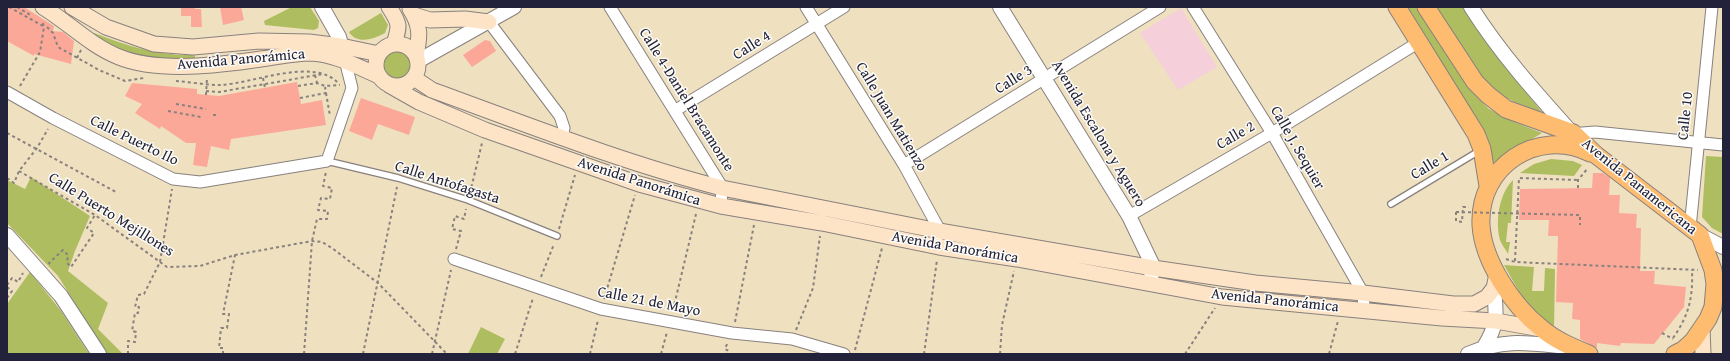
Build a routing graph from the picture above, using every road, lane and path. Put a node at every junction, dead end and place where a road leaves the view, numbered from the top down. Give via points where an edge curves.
1 (9, 7) edge
2 (17, 7) edge
3 (43, 7) edge
4 (72, 7) edge
5 (322, 7) edge
6 (389, 7) edge
7 (514, 7) edge
8 (610, 7) edge
9 (806, 7) edge
10 (844, 7) edge
11 (1000, 7) edge
12 (1160, 7) edge
13 (1193, 7) edge
14 (1397, 7) edge
15 (1426, 7) edge
16 (1471, 7) edge
17 (1712, 7) edge
18 (412, 11) edge
19 (489, 22) junction
20 (43, 23) junction
21 (816, 24) junction
22 (44, 27) junction
23 (49, 30) junction
24 (1419, 42) junction
25 (394, 44) junction
26 (83, 48) dead end
27 (343, 53) junction
28 (379, 54) junction
29 (77, 58) junction
30 (417, 58) junction
31 (311, 66) dead end
32 (311, 71) junction
33 (266, 73) dead end
34 (207, 74) dead end
35 (325, 74) junction
36 (316, 76) junction
37 (266, 77) junction
38 (151, 78) dead end
39 (263, 78) junction
40 (414, 78) junction
41 (1044, 78) junction
42 (175, 81) dead end
43 (384, 81) junction
44 (317, 83) junction
45 (206, 84) junction
46 (264, 84) junction
47 (298, 86) dead end
48 (325, 86) junction
49 (265, 88) dead end
50 (206, 91) junction
51 (10, 93) edge
52 (326, 93) junction
53 (206, 95) dead end
54 (300, 98) dead end
55 (176, 104) dead end
56 (206, 109) dead end
57 (676, 110) junction
58 (168, 111) dead end
59 (213, 114) dead end
60 (216, 115) dead end
61 (201, 117) dead end
62 (53, 118) junction
63 (330, 119) dead end
64 (485, 130) junction
65 (7, 133) edge
66 (1272, 133) junction
67 (1572, 133) junction
68 (562, 137) junction
69 (1698, 143) junction
70 (1541, 145) junction
71 (1723, 146) edge
72 (37, 148) junction
73 (1482, 149) junction
74 (612, 155) junction
75 (327, 161) junction
76 (1592, 162) junction
77 (579, 163) junction
78 (904, 165) junction
79 (19, 171) junction
80 (607, 173) junction
81 (7, 178) edge
82 (398, 178) junction
83 (173, 179) junction
84 (1578, 180) junction
85 (639, 184) junction
86 (1488, 186) junction
87 (722, 188) junction
88 (1578, 188) dead end
89 (116, 192) dead end
90 (468, 200) junction
91 (699, 202) junction
92 (1390, 204) dead end
93 (722, 206) junction
94 (1463, 207) dead end
95 (757, 212) junction
96 (95, 215) junction
97 (1129, 216) junction
98 (822, 223) junction
99 (1580, 225) dead end
100 (939, 231) junction
101 (1695, 232) junction
102 (7, 235) edge
103 (557, 236) junction
104 (885, 236) junction
105 (312, 241) junction
106 (939, 247) junction
107 (1723, 247) edge
108 (235, 255) junction
109 (27, 256) junction
110 (454, 259) junction
111 (1017, 259) junction
112 (1506, 259) dead end
113 (160, 262) junction
114 (1514, 262) junction
115 (1153, 268) junction
116 (1692, 270) junction
117 (1702, 271) dead end
118 (1496, 281) junction
119 (378, 283) junction
120 (1150, 283) junction
121 (51, 284) junction
122 (7, 286) edge
123 (537, 288) junction
124 (1363, 293) junction
125 (1222, 297) junction
126 (7, 298) edge
127 (1723, 307) edge
128 (1342, 308) junction
129 (601, 309) junction
130 (1364, 310) junction
131 (670, 321) junction
132 (1496, 321) junction
133 (1705, 323) junction
134 (1541, 329) junction
135 (732, 333) junction
136 (1662, 333) dead end
137 (792, 340) junction
138 (435, 342) junction
139 (1675, 345) edge
140 (1484, 346) junction
141 (1569, 346) junction
142 (100, 354) edge
143 (128, 354) edge
144 (223, 354) edge
145 (304, 354) edge
146 (363, 354) edge
147 (432, 354) edge
148 (447, 354) edge
149 (515, 354) edge
150 (590, 354) edge
151 (661, 354) edge
152 (844, 354) edge
153 (854, 354) edge
154 (924, 354) edge
155 (1000, 354) edge
156 (1185, 354) edge
157 (1329, 354) edge
158 (1468, 354) edge
159 (1589, 354) edge
160 (1703, 354) edge

1 - 22 path
2 - 20 path
3 - 27 main road, Avenida Panorámica via 90,41 120,57 139,62 171,66 206,66 310,54
4 - 27 main road, Avenida Panorámica via 106,27 134,38 160,44 193,47 259,41 308,42
5 - 27 street via 339,37
6 - 25 main road via 399,28
7 - 19 street
8 - 57 street, Calle 4-Daniel Bracamonte
9 - 21 street, Calle Juan Matienzo
10 - 21 street, Calle 4
11 - 41 street, Avenida Escalona y Aguero
12 - 41 street, Calle 3
13 - 66 street, Calle J. Sequier
14 - 24 main road
15 - 67 main road via 1475,82 1488,95 1506,109
16 - 67 street, Avenida Panamericana via 1525,81
17 - 69 street, Calle 10
18 - 19 main road via 430,20 465,19
18 - 30 main road via 420,39
19 - 30 street
19 - 68 street via 560,116 564,128
20 - 22 path
20 - 23 path
21 - 57 street, Calle 4
21 - 78 street, Calle Juan Matienzo
22 - 23 path
22 - 51 path via 40,52
23 - 29 path via 58,47
24 - 66 street, Calle 2
24 - 73 main road via 1476,134
25 - 28 main road via 385,47
25 - 30 main road via 407,46
26 - 29 path
27 - 28 main road, Avenida Panorámica
27 - 43 main road, Avenida Panorámica
27 - 75 street via 352,88
28 - 43 main road via 376,62
29 - 38 path via 125,81
30 - 40 main road via 418,67
31 - 32 path
32 - 35 path
32 - 37 path
33 - 37 path
34 - 45 path
35 - 36 path
35 - 48 path via 340,85
36 - 44 path
36 - 46 path
37 - 39 path
39 - 45 path via 220,85
39 - 46 path
40 - 43 main road via 403,86
40 - 68 main road, Avenida Panorámica via 432,90
41 - 78 street, Calle 3
41 - 97 street, Avenida Escalona y Aguero
42 - 45 path
43 - 64 main road, Avenida Panorámica via 419,102
44 - 47 path
44 - 48 path
45 - 50 path
46 - 49 path
46 - 50 path via 219,92
48 - 52 path
50 - 53 path
51 - 62 street, Calle Puerto Ilo
52 - 54 path
52 - 63 path
55 - 56 path
57 - 87 street, Calle 4-Daniel Bracamonte
58 - 61 path
59 - 60 path
62 - 72 path
62 - 83 street, Calle Puerto Ilo
64 - 77 main road, Avenida Panorámica
64 - 90 path
65 - 72 path
66 - 97 street, Calle 2
66 - 124 street, Calle J. Sequier
67 - 69 street via 1595,132
67 - 70 street
67 - 76 main road, Avenida Panamericana
68 - 74 main road, Avenida Panorámica
69 - 71 street
69 - 101 street, Calle 10
70 - 76 main road via 1563,144 1579,147
70 - 86 main road via 1521,152
72 - 79 path
72 - 89 path
73 - 86 main road
73 - 92 lane, Calle 1
74 - 80 main road
74 - 87 main road, Avenida Panorámica
75 - 82 lane, Calle Antofagasta
75 - 83 street, Calle Puerto Ilo via 200,182
75 - 105 path via 323,186 332,188 330,199 321,198 318,210 328,211 327,219 317,219
76 - 84 path
76 - 101 main road, Avenida Panamericana
77 - 80 main road, Avenida Panorámica
77 - 103 path
78 - 100 street, Calle Juan Matienzo
79 - 81 path via 14,183
79 - 96 path, Calle Puerto Mejillones
80 - 85 main road, Avenida Panorámica
82 - 90 lane, Calle Antofagasta
82 - 119 path
83 - 113 path
84 - 88 path
84 - 114 path via 1519,178
85 - 91 main road, Avenida Panorámica
85 - 129 path
86 - 118 main road via 1482,206 1481,224
87 - 93 street
87 - 100 main road, Avenida Panorámica
90 - 103 lane, Calle Antofagasta
90 - 110 path via 464,218 456,216 452,229 461,231
91 - 93 main road, Avenida Panorámica
91 - 131 path
93 - 95 main road, Avenida Panorámica
94 - 99 path, bridge via 1462,222 1456,221 1456,212 1580,216
95 - 98 main road, Avenida Panorámica
95 - 135 path
96 - 113 path, Calle Puerto Mejillones
96 - 121 path via 87,228 94,233 71,267 67,263 68,255 63,250 50,263 58,276
97 - 115 street, Avenida Escalona y Aguero
98 - 104 main road, Avenida Panorámica
98 - 137 path via 813,288
100 - 106 street, Calle Juan Matienzo
100 - 115 main road, Avenida Panorámica
101 - 107 street, Avenida Panamericana
101 - 133 main road via 1713,270 1715,284 1713,307
102 - 109 street
103 - 123 path
104 - 106 main road, Avenida Panorámica
104 - 153 path
105 - 108 path, Calle Puerto Mejillones
105 - 119 path via 322,242 332,248
105 - 145 path
106 - 111 main road, Avenida Panorámica
106 - 154 path
108 - 113 path, Calle Puerto Mejillones via 200,266 167,267
108 - 144 path via 223,314 229,314 228,328 221,328 219,348 223,348
109 - 121 street
109 - 122 path via 17,268 24,273 18,282 12,278
110 - 123 street, Calle 21 de Mayo
110 - 138 path
111 - 120 main road, Avenida Panorámica
111 - 155 path via 1002,325
112 - 114 path
113 - 143 path via 144,294 138,295 135,307 139,307 138,313 135,313 132,331 136,332 135,342 128,341
114 - 116 path
115 - 120 street
115 - 124 main road, Avenida Panorámica via 1255,283
116 - 117 path
116 - 139 path via 1693,287 1688,312
118 - 124 main road, Avenida Panorámica via 1487,297 1474,304 1453,304
118 - 132 street
118 - 134 main road
119 - 138 path
119 - 146 path
120 - 125 main road, Avenida Panorámica
121 - 142 street
122 - 126 path via 12,291
123 - 129 street, Calle 21 de Mayo
123 - 149 path
124 - 130 street, Calle J. Sequier
125 - 128 main road, Avenida Panorámica
125 - 156 path
127 - 133 street
128 - 130 main road, Avenida Panorámica
128 - 157 path
129 - 131 street, Calle 21 de Mayo
129 - 150 path
130 - 132 main road, Avenida Panorámica
131 - 135 street, Calle 21 de Mayo
131 - 151 path
132 - 134 main road, Avenida Panorámica
132 - 140 street via 1492,334
133 - 139 main road via 1693,341 1683,350
133 - 160 main road
134 - 141 main road
135 - 137 street, Calle 21 de Mayo
136 - 139 path
137 - 152 street, Calle 21 de Mayo
138 - 147 path
138 - 148 path
140 - 141 street via 1513,342
140 - 158 street
141 - 159 main road

